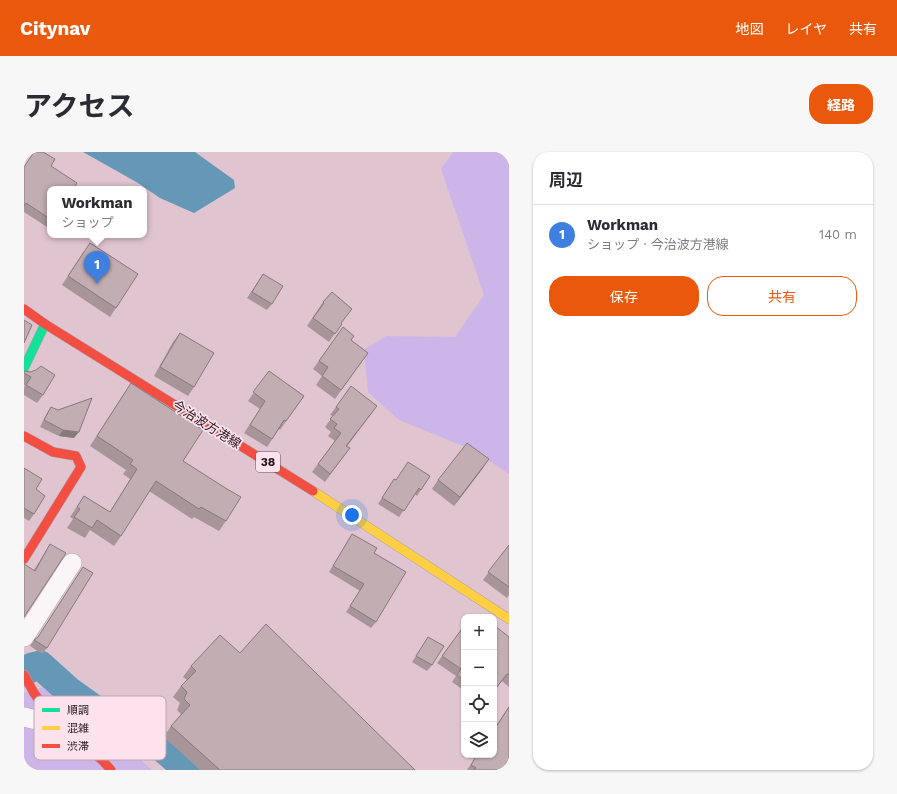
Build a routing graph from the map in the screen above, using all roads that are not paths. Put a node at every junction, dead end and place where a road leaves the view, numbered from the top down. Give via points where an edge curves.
1 (24, 309) edge
2 (45, 324) junction
3 (24, 368) edge
4 (24, 436) edge
5 (24, 559) edge
6 (72, 563) dead end
7 (509, 619) edge
8 (24, 637) edge
9 (24, 675) edge
10 (36, 696) edge
11 (24, 717) edge
12 (34, 719) edge
13 (102, 760) edge
14 (111, 770) edge

1 - 2 main road, 今治波方港線 / 38
2 - 3 main road
2 - 7 main road, 今治波方港線 / 38 via 287,474
4 - 5 main road via 53,452 76,456 81,467
6 - 8 street
9 - 10 main road
11 - 12 street
13 - 14 main road

